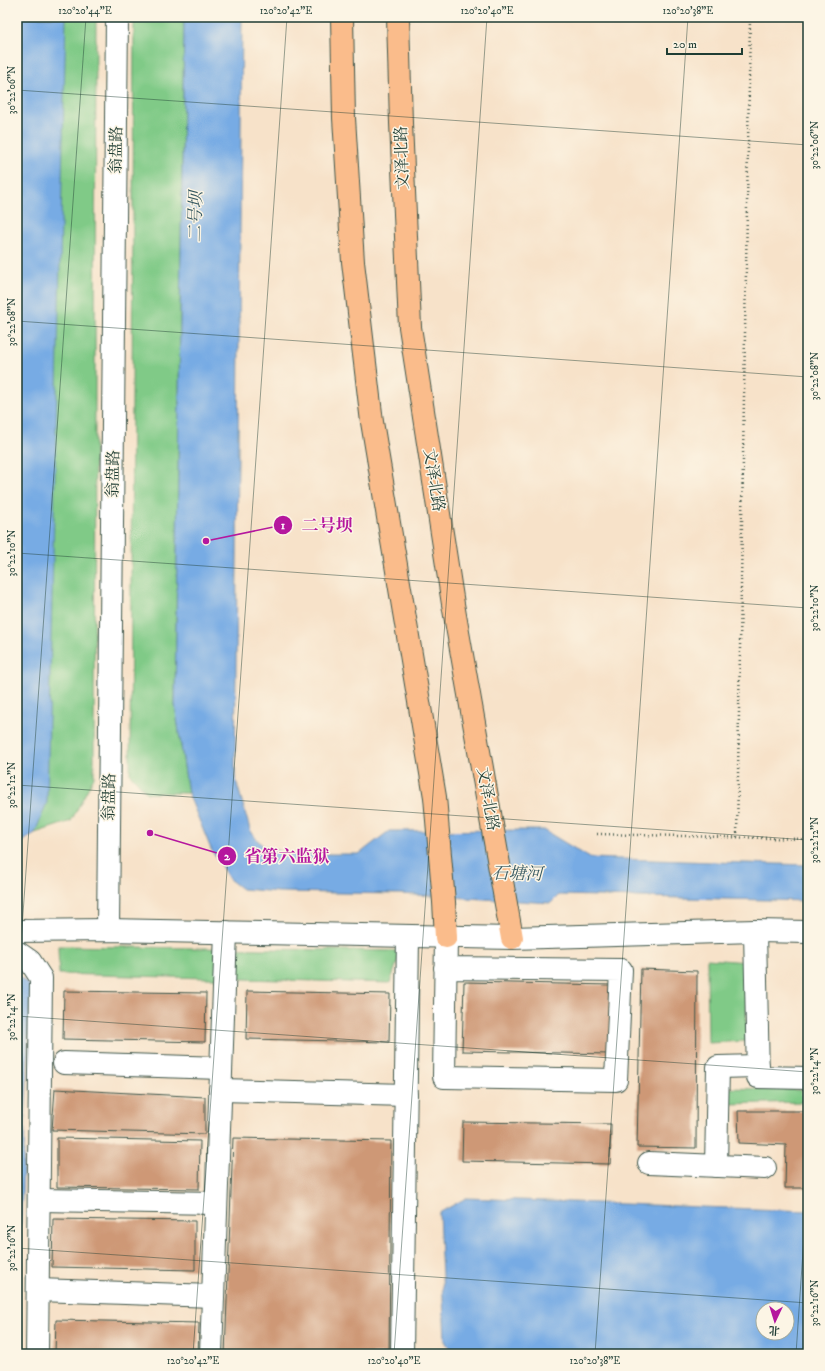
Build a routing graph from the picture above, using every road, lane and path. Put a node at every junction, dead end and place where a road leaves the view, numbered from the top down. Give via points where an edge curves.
1 (117, 17) edge
2 (342, 17) edge
3 (398, 17) edge
4 (750, 17) edge
5 (597, 834) dead end
6 (737, 837) junction
7 (808, 839) edge
8 (108, 930) junction
9 (17, 931) edge
10 (755, 931) junction
11 (226, 932) junction
12 (808, 932) edge
13 (408, 936) junction
14 (446, 937) junction
15 (512, 938) junction
16 (17, 952) edge
17 (445, 968) junction
18 (64, 1063) dead end
19 (758, 1066) junction
20 (221, 1068) junction
21 (808, 1078) edge
22 (220, 1090) junction
23 (406, 1095) junction
24 (649, 1163) dead end
25 (716, 1166) junction
26 (765, 1168) dead end
27 (39, 1200) junction
28 (216, 1203) junction
29 (38, 1290) junction
30 (213, 1296) junction
31 (37, 1354) edge
32 (211, 1354) edge
33 (402, 1354) edge

1 - 8 street, 翁盘路
2 - 14 main road via 344,126 358,308 372,422 435,797
3 - 15 main road, 文泽北路 via 410,327 453,604
4 - 6 path
5 - 6 path
6 - 7 path
8 - 9 street
8 - 11 street
10 - 12 street
10 - 15 street
10 - 19 street
11 - 13 street
11 - 20 street
13 - 14 street
13 - 23 street
14 - 15 street
14 - 17 street
16 - 27 street via 30,961 41,978
17 - 17 street via 444,1077 616,1080 621,970
18 - 20 street
19 - 21 street via 758,1077
19 - 25 street via 718,1067
20 - 22 street
22 - 23 street
22 - 28 street
23 - 33 street
24 - 25 street
25 - 26 street
27 - 28 street
27 - 29 street
28 - 30 street
29 - 30 street
29 - 31 street
30 - 32 street

